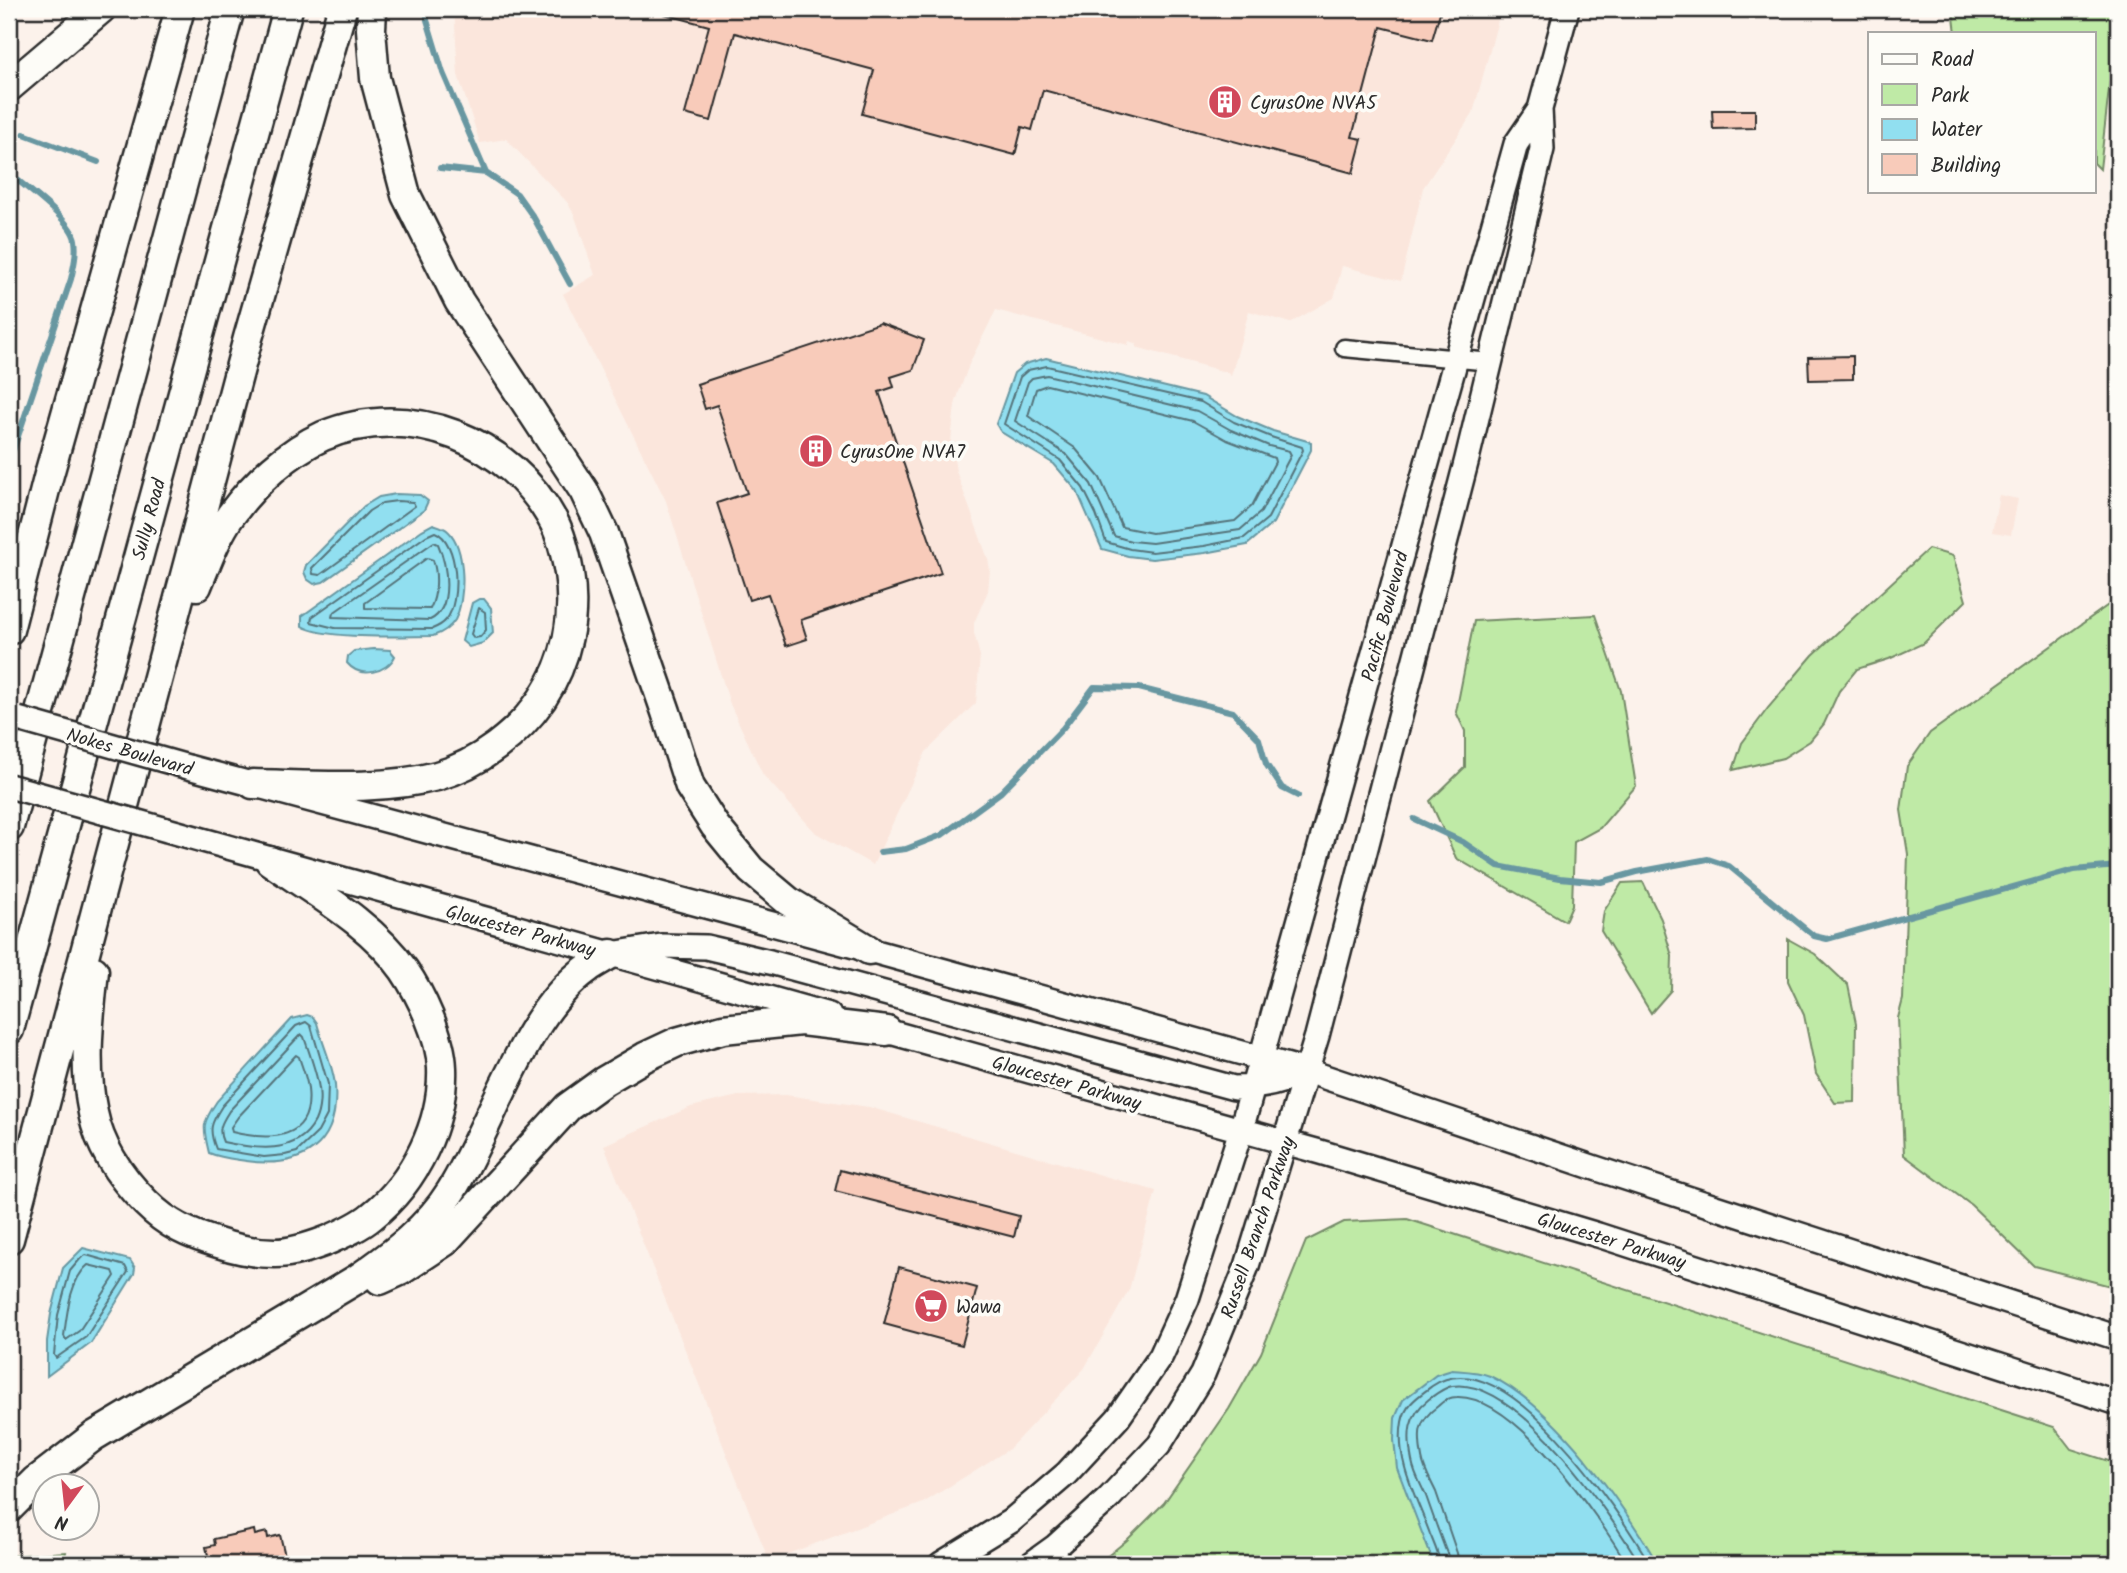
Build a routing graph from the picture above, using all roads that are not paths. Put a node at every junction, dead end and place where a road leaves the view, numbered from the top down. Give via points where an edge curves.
1 (101, 9) edge
2 (180, 9) edge
3 (230, 9) edge
4 (288, 9) edge
5 (342, 9) edge
6 (372, 9) edge
7 (1567, 9) edge
8 (9, 88) edge
9 (1541, 109) junction
10 (1344, 348) dead end
11 (1455, 359) junction
12 (1491, 362) junction
13 (9, 630) edge
14 (162, 661) junction
15 (9, 716) edge
16 (253, 784) junction
17 (9, 786) edge
18 (9, 827) edge
19 (270, 860) junction
20 (103, 888) junction
21 (869, 950) junction
22 (611, 954) junction
23 (9, 1030) edge
24 (887, 1031) junction
25 (1261, 1059) junction
26 (1307, 1071) junction
27 (1252, 1088) junction
28 (1241, 1130) junction
29 (1286, 1144) junction
30 (9, 1239) edge
31 (282, 1325) junction
32 (2118, 1338) edge
33 (2118, 1403) edge
34 (9, 1508) edge
35 (941, 1564) edge
36 (1031, 1564) edge

1 - 8 highway
2 - 13 highway
3 - 18 highway
4 - 23 highway, Sully Road
5 - 14 highway
6 - 21 highway via 375,78 406,195 459,301 584,491 604,533 690,787 751,870 788,901
7 - 9 main road, Pacific Boulevard
9 - 11 main road, Pacific Boulevard via 1516,144
9 - 12 main road, Pacific Boulevard via 1542,149
10 - 11 street
11 - 12 street
11 - 25 main road, Pacific Boulevard
12 - 26 main road, Pacific Boulevard
14 - 16 highway via 231,515 260,482 323,436 365,425 434,427 505,461 532,488 555,523 566,554 571,620 563,657 531,715 475,760 438,775 345,786
14 - 20 highway
15 - 16 main road, Nokes Boulevard, bridge
16 - 21 main road
17 - 19 main road, Gloucester Parkway, bridge
19 - 20 highway via 380,941 423,1003 442,1065 432,1129 397,1192 345,1234 307,1249 275,1253 237,1249 195,1236 161,1218 131,1188 106,1151 93,1113 87,1064
19 - 22 main road, Gloucester Parkway
20 - 30 highway
21 - 25 main road
22 - 24 main road, Gloucester Parkway
22 - 27 main road via 661,946 706,947 1199,1080
22 - 31 highway via 579,975 537,1025 450,1192 423,1226 358,1279
24 - 28 main road, Gloucester Parkway
24 - 31 highway via 801,1020 723,1029 677,1042 604,1081 568,1107 444,1242 400,1271
25 - 26 main road
25 - 27 main road, Pacific Boulevard
26 - 27 main road via 1287,1081
26 - 29 main road, Russell Branch Parkway
26 - 32 main road
27 - 28 main road, Pacific Boulevard
28 - 29 main road, Gloucester Parkway
28 - 35 main road via 1187,1299 1161,1356 1130,1402 1066,1474 1010,1521
29 - 33 main road, Gloucester Parkway via 1598,1235
29 - 36 main road, Russell Branch Parkway via 1247,1266 1203,1374 1159,1445 1108,1499
31 - 34 highway via 94,1436

